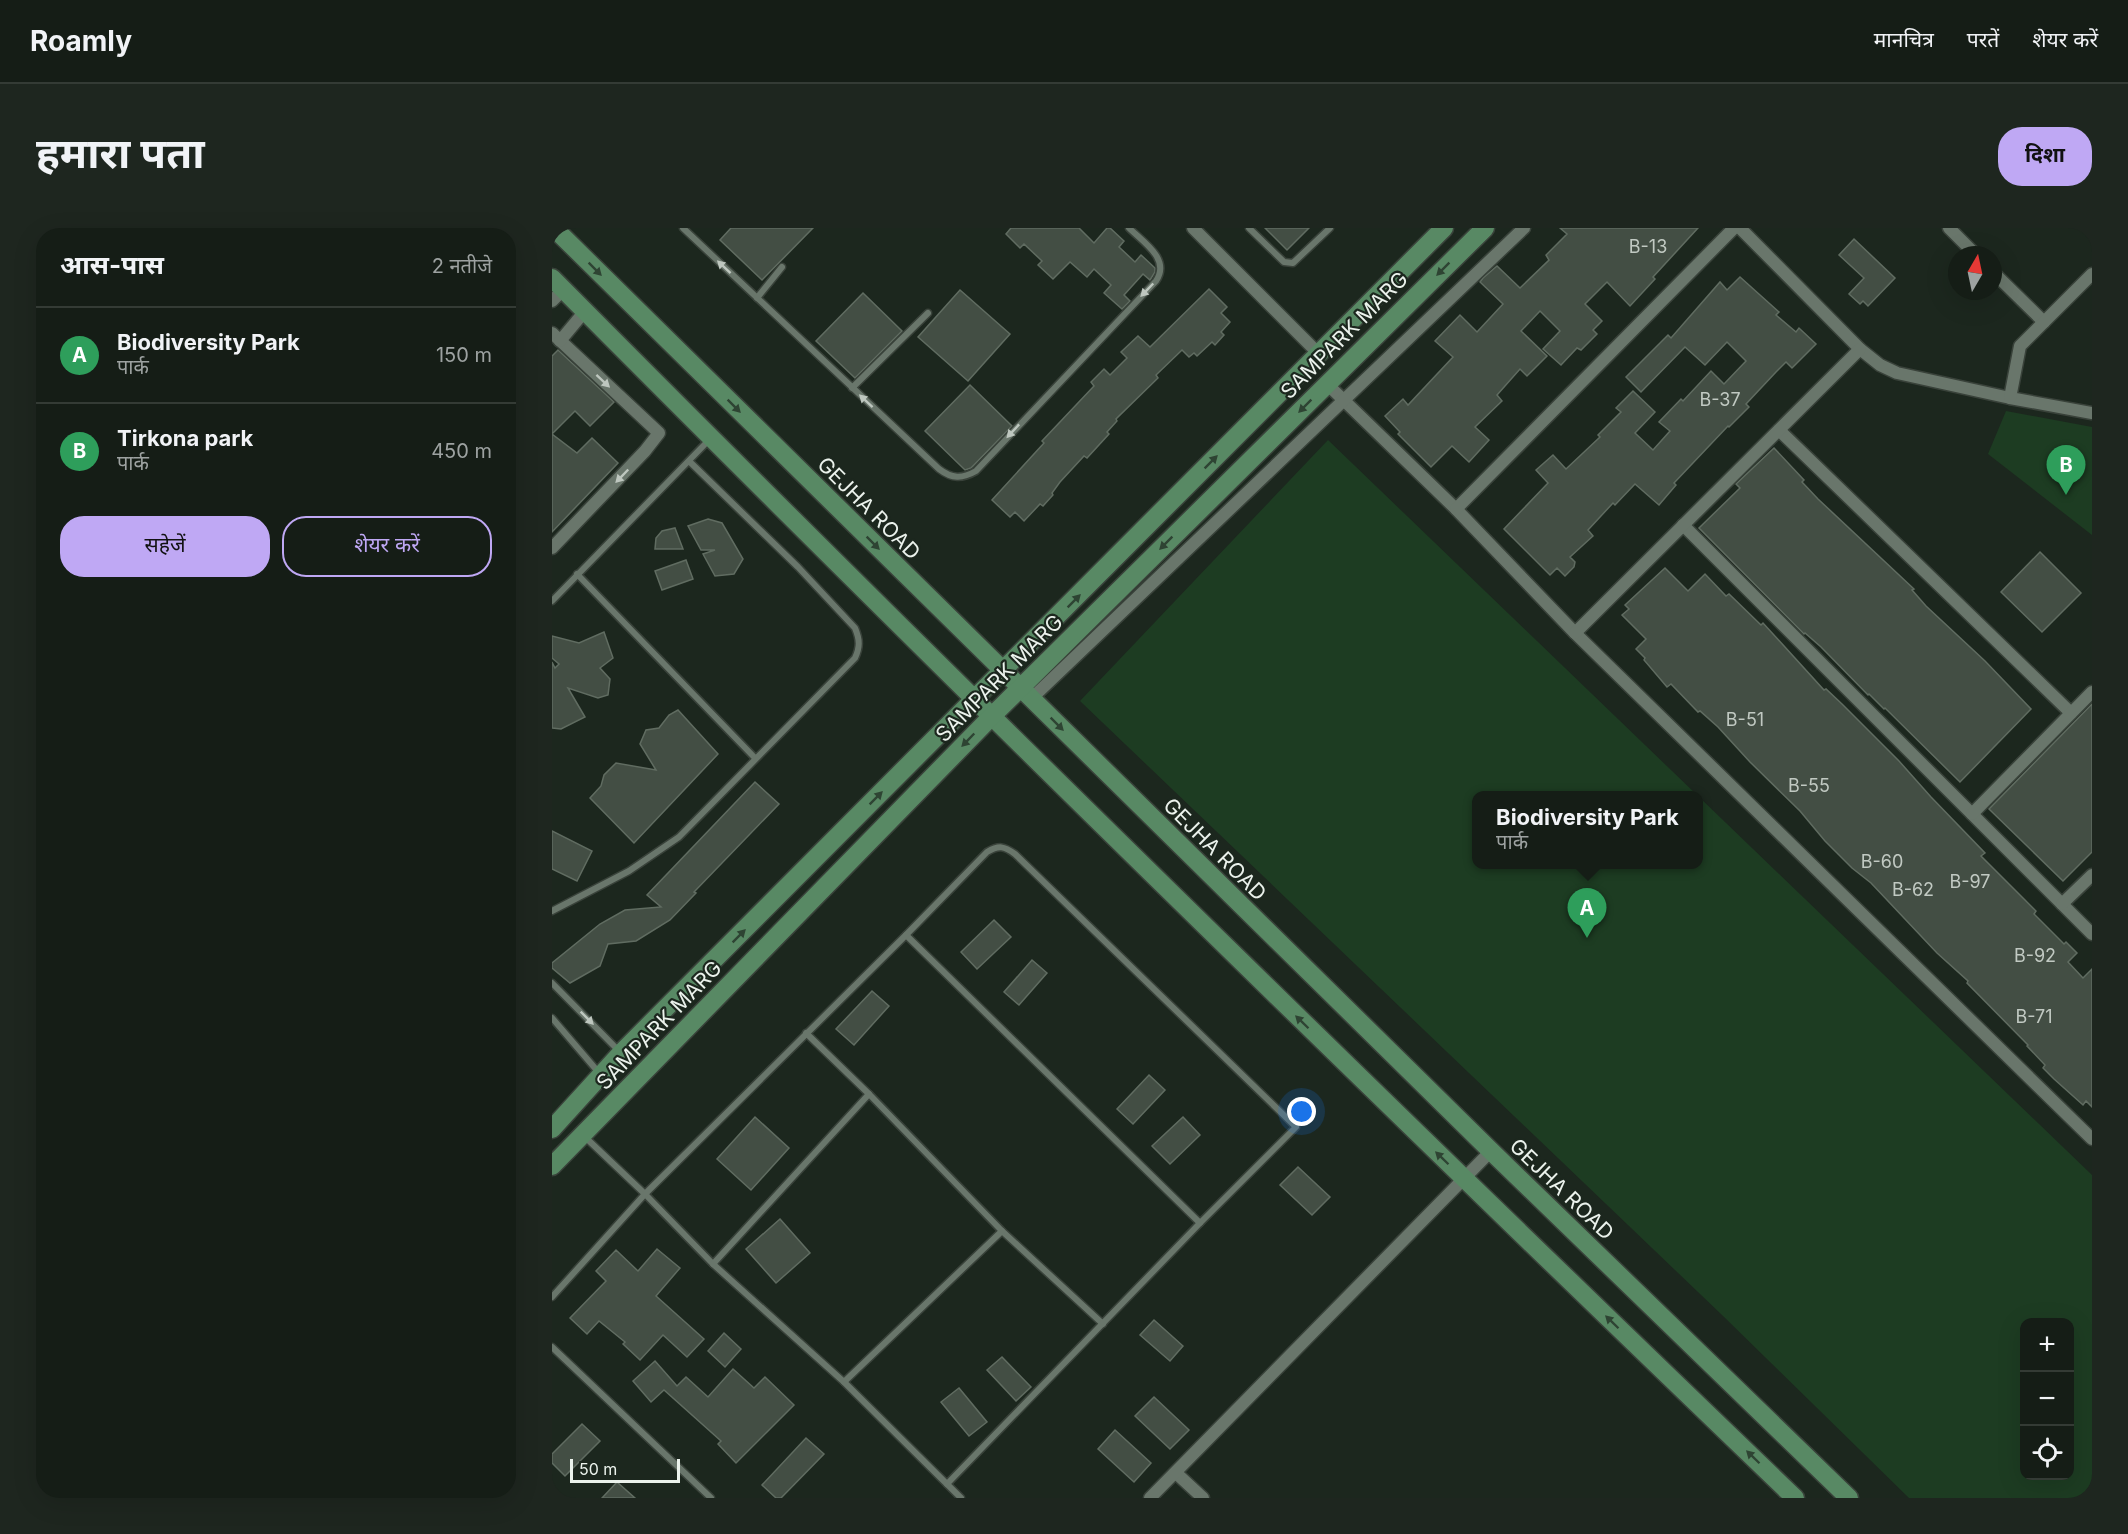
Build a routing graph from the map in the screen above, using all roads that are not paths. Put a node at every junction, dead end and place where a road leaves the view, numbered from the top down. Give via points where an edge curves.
1 (554, 228) edge
2 (683, 228) edge
3 (1129, 228) edge
4 (1193, 228) edge
5 (1250, 228) edge
6 (1330, 228) edge
7 (1444, 228) edge
8 (1485, 228) edge
9 (1524, 228) edge
10 (1734, 228) edge
11 (1740, 228) edge
12 (1949, 228) edge
13 (1967, 246) edge
14 (782, 267) dead end
15 (2092, 274) edge
16 (2002, 281) edge
17 (556, 290) edge
18 (757, 297) junction
19 (585, 311) junction
20 (928, 313) dead end
21 (2044, 322) junction
22 (556, 337) edge
23 (1860, 349) junction
24 (1319, 354) junction
25 (1327, 384) junction
26 (852, 388) junction
27 (2010, 398) junction
28 (1344, 399) junction
29 (2092, 413) edge
30 (1779, 430) junction
31 (711, 437) junction
32 (690, 462) junction
33 (1456, 509) junction
34 (1683, 525) junction
35 (552, 548) edge
36 (577, 574) junction
37 (552, 601) edge
38 (1575, 633) junction
39 (1003, 672) junction
40 (2092, 692) edge
41 (1025, 694) junction
42 (974, 700) junction
43 (2071, 713) junction
44 (991, 717) junction
45 (755, 758) junction
46 (1972, 814) junction
47 (2092, 875) edge
48 (2062, 904) junction
49 (552, 911) edge
50 (2092, 934) edge
51 (906, 935) junction
52 (552, 983) edge
53 (552, 1018) edge
54 (806, 1033) junction
55 (621, 1053) junction
56 (600, 1075) junction
57 (869, 1094) junction
58 (552, 1129) edge
59 (583, 1135) junction
60 (2092, 1139) edge
61 (1491, 1151) junction
62 (552, 1166) edge
63 (1463, 1178) junction
64 (645, 1194) junction
65 (1200, 1222) junction
66 (1002, 1231) junction
67 (713, 1264) junction
68 (552, 1297) edge
69 (1103, 1324) junction
70 (552, 1347) edge
71 (844, 1382) junction
72 (1176, 1473) junction
73 (947, 1484) junction
74 (711, 1498) edge
75 (961, 1498) edge
76 (1150, 1498) edge
77 (1203, 1498) edge
78 (1795, 1498) edge
79 (1849, 1498) edge

1 -> 39 street, GEJHA ROAD
18 -> 2 lane
3 -> 26 lane via 1158,256 1161,274 976,471 966,477 948,476 939,469
4 - 24 street
5 - 6 lane via 1284,262 1293,263
7 - 24 street, SAMPARK MARG
8 -> 25 street, SAMPARK MARG
9 - 28 street
10 - 33 street
11 - 23 street
12 - 13 street
14 - 18 lane
15 - 21 street
16 - 21 street
17 - 19 street
18 - 26 lane
19 - 22 street
19 - 31 street
20 - 26 lane
21 - 27 street via 2020,346
22 -> 35 street via 659,433
23 - 27 street via 1897,373
23 - 30 street
39 -> 24 street, SAMPARK MARG
25 - 28 street
25 -> 41 street, SAMPARK MARG
27 - 29 street
28 - 33 street
28 - 41 street
30 - 34 street
30 - 43 street
31 - 32 lane
31 - 42 street
32 - 36 lane
32 - 45 lane via 798,567 855,628 860,639 855,658
33 - 38 street
34 - 38 street
34 - 46 street
36 - 37 lane
36 - 45 lane
38 - 60 street
39 - 41 street, GEJHA ROAD
39 - 42 street, SAMPARK MARG
40 - 43 street
41 - 44 street, SAMPARK MARG
41 -> 61 street, GEJHA ROAD
42 - 44 street
55 -> 42 street, SAMPARK MARG
43 - 46 street
44 -> 59 street, SAMPARK MARG
63 -> 44 street
45 - 49 lane via 679,837 656,855
46 - 48 street
47 - 48 street
48 - 50 street
51 - 54 lane
51 - 65 lane
51 - 65 lane via 987,852 1005,847 1296,1126
52 -> 55 lane
53 - 56 lane
54 - 57 lane
54 - 64 lane
55 - 56 street, SAMPARK MARG
56 - 58 street, SAMPARK MARG
57 - 66 lane
57 - 67 lane
59 - 62 street, SAMPARK MARG
59 - 64 lane
61 - 63 street
61 - 79 street, GEJHA ROAD
63 - 72 street
78 -> 63 street
64 - 67 lane
64 - 68 lane
65 - 69 lane
66 - 69 lane
66 - 71 lane
67 - 71 lane
69 - 73 lane
70 - 74 lane
71 - 73 lane
72 - 76 street
72 - 77 street
73 - 75 lane

